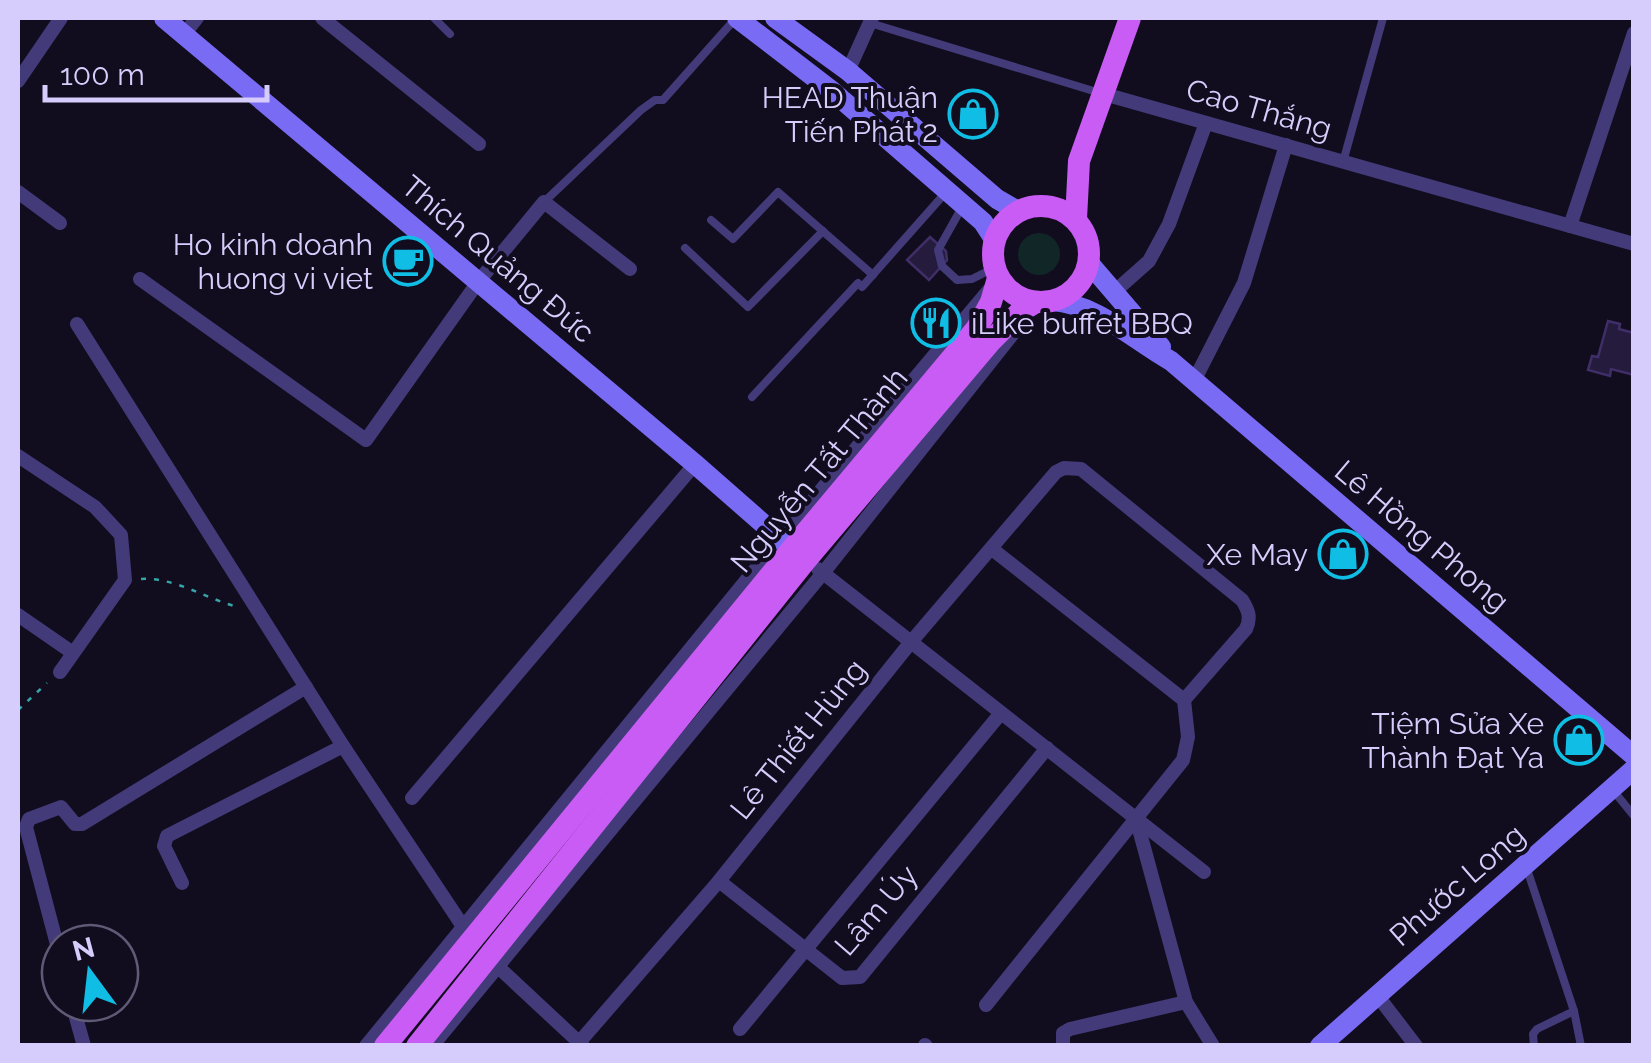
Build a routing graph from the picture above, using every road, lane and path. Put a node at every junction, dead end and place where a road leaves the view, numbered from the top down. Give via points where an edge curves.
1 (62, 18) edge
2 (164, 18) edge
3 (322, 18) edge
4 (434, 18) edge
5 (736, 18) edge
6 (774, 18) edge
7 (1130, 18) edge
8 (1383, 18) edge
9 (871, 20) edge
10 (191, 25) edge
11 (1634, 33) edge
12 (450, 34) dead end
13 (848, 71) junction
14 (18, 82) edge
15 (832, 91) junction
16 (1104, 94) junction
17 (1206, 123) junction
18 (478, 144) dead end
19 (1286, 146) junction
20 (1079, 161) junction
21 (1344, 162) junction
22 (18, 192) edge
23 (955, 198) junction
24 (544, 202) junction
25 (1045, 205) junction
26 (1018, 211) junction
27 (1076, 219) junction
28 (710, 220) dead end
29 (60, 223) dead end
30 (1570, 226) junction
31 (823, 232) junction
32 (994, 240) junction
33 (1634, 244) edge
34 (685, 248) dead end
35 (1089, 263) junction
36 (630, 269) dead end
37 (996, 273) junction
38 (873, 275) junction
39 (140, 279) dead end
40 (478, 282) junction
41 (1113, 294) junction
42 (1044, 302) junction
43 (77, 324) dead end
44 (1171, 361) junction
45 (1194, 381) junction
46 (752, 397) dead end
47 (18, 456) edge
48 (695, 464) junction
49 (992, 549) junction
50 (800, 555) junction
51 (125, 580) junction
52 (258, 612) junction
53 (18, 616) edge
54 (911, 642) junction
55 (72, 654) junction
56 (60, 672) joint
57 (306, 687) junction
58 (1184, 700) junction
59 (18, 710) edge
60 (1001, 713) junction
61 (343, 746) junction
62 (1046, 748) junction
63 (1634, 756) edge
64 (1634, 769) edge
65 (1612, 789) junction
66 (412, 798) dead end
67 (1634, 816) edge
68 (1136, 818) junction
69 (1526, 866) junction
70 (1204, 872) dead end
71 (719, 881) junction
72 (182, 883) dead end
73 (51, 923) edge
74 (480, 948) junction
75 (804, 951) junction
76 (1378, 995) junction
77 (1186, 1002) junction
78 (986, 1005) dead end
79 (1574, 1011) junction
80 (740, 1029) dead end
81 (580, 1044) edge
82 (366, 1046) edge
83 (386, 1046) edge
84 (417, 1046) edge
85 (432, 1046) edge
86 (1063, 1046) edge
87 (1214, 1046) edge
88 (1320, 1046) edge
89 (1416, 1046) edge
90 (1534, 1046) edge
91 (1581, 1046) edge

1 - 14 street
2 - 10 main road, Thích Quảng Đức
3 - 18 street
4 - 12 lane
5 - 15 main road
5 - 24 lane via 663,100 641,110
6 - 13 main road
7 - 16 main road
8 - 21 lane
9 - 13 street
9 - 16 lane, Cao Thắng
10 - 40 main road, Thích Quảng Đức
11 - 30 street
13 - 15 main road
13 - 26 main road
15 - 23 main road
16 - 17 street, Cao Thắng
16 - 20 main road
17 - 19 street, Cao Thắng
17 - 41 street via 1149,261
19 - 21 street, Cao Thắng
19 - 45 street via 1244,283
20 - 25 main road
20 - 27 main road
21 - 30 street, Cao Thắng
22 - 29 street
23 - 32 main road
23 - 37 lane via 938,250 942,266 957,280
23 - 38 lane
24 - 36 street
24 - 40 street
25 - 26 main road
25 - 27 main road
26 - 32 main road
27 - 35 main road via 1088,239
28 - 31 lane via 733,238 778,192
30 - 33 street, Cao Thắng
31 - 34 lane via 748,306
31 - 38 lane
32 - 37 main road
35 - 41 main road, Lê Hồng Phong
35 - 42 main road via 1076,288
37 - 42 main road via 1008,290
37 - 50 main road, Nguyễn Tất Thành via 977,328
38 - 46 lane via 862,287 858,283
39 - 40 street via 366,440
40 - 48 main road, Thích Quảng Đức
41 - 44 main road, Lê Hồng Phong
42 - 44 main road, Lê Hồng Phong via 1097,313
42 - 50 main road, Nguyễn Tất Thành via 1022,311 991,341
43 - 52 street
44 - 45 main road, Lê Hồng Phong
45 - 63 main road, Lê Hồng Phong
47 - 51 street via 95,508 121,535
48 - 50 main road, Thích Quảng Đức
48 - 66 street
49 - 54 street, Lê Thiết Hùng
49 - 58 street
49 - 58 street, Lê Thiết Hùng via 1056,472 1081,469 1248,610 1246,630
50 - 54 street
50 - 74 main road, Nguyễn Tất Thành
50 - 74 street, Nguyễn Tất Thành
51 - 52 path via 154,578
51 - 55 street
52 - 57 street
53 - 55 street
54 - 60 street
54 - 71 street, Lê Thiết Hùng
55 - 56 street
56 - 59 path
57 - 61 street
57 - 73 street via 82,824 62,807 29,819
58 - 68 street via 1183,760
60 - 62 street
60 - 75 street
61 - 72 street via 167,836 164,846
61 - 74 street
62 - 68 street
62 - 75 street, Lâm Úy via 860,977 842,978
64 - 65 main road, Phước Long
65 - 67 lane
65 - 69 main road, Phước Long
68 - 70 street
68 - 77 street
68 - 78 street
69 - 76 main road, Phước Long
69 - 79 lane
71 - 75 street, Lâm Úy
71 - 81 street, Lê Thiết Hùng
74 - 81 street
74 - 82 street, Nguyễn Tất Thành
74 - 83 main road, Nguyễn Tất Thành
74 - 84 main road, Nguyễn Tất Thành
74 - 85 street, Nguyễn Tất Thành
75 - 80 street
76 - 88 main road, Phước Long
76 - 89 street
77 - 86 street via 1070,1029
77 - 87 street
79 - 90 lane via 1537,1029
79 - 91 lane

